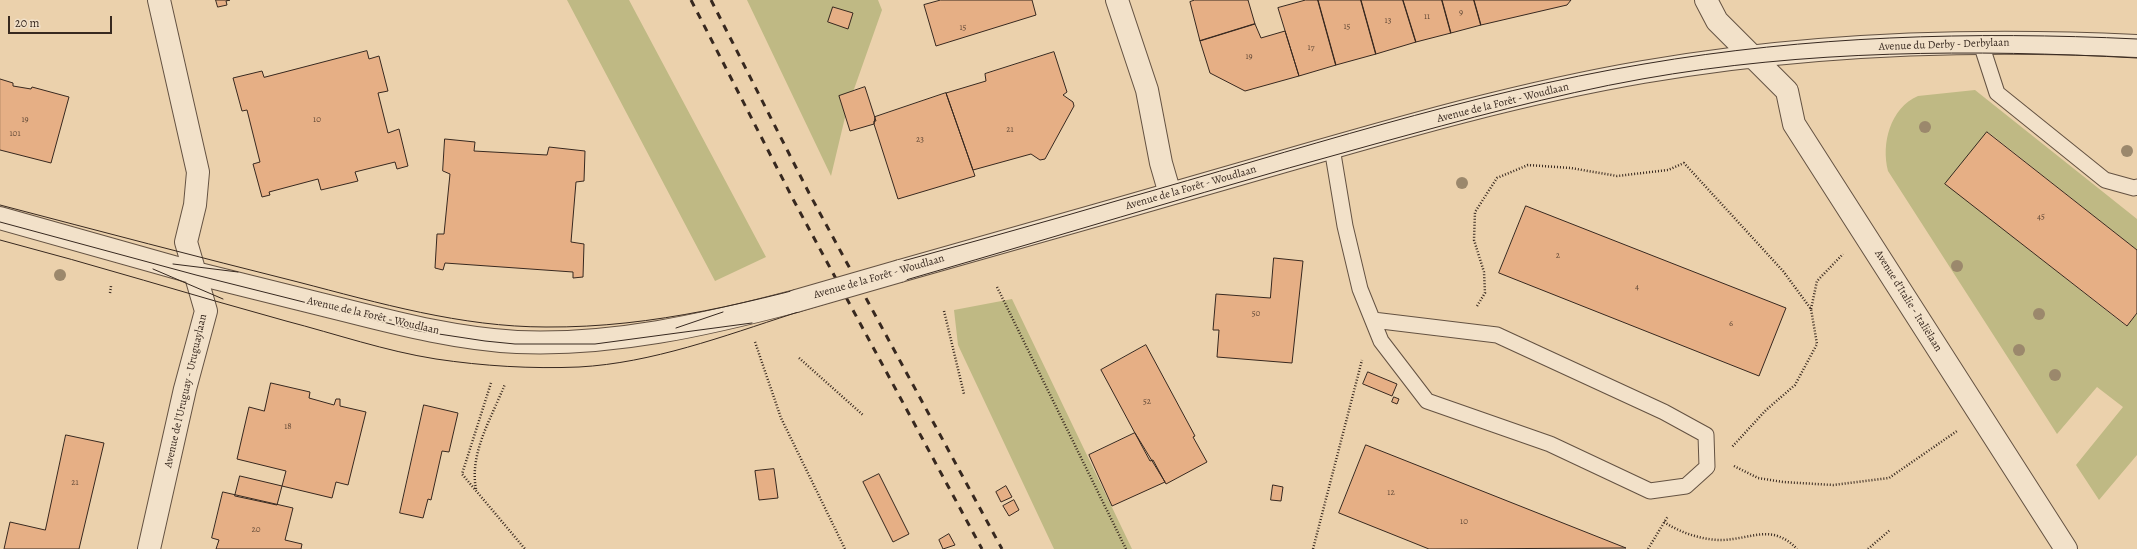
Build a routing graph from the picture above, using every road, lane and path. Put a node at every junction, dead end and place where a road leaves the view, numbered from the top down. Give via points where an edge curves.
1 (159, 0) edge
2 (1117, 0) edge
3 (1706, 0) edge
4 (1984, 44) junction
5 (2137, 46) edge
6 (1752, 56) junction
7 (1332, 148) junction
8 (2137, 187) edge
9 (1170, 194) junction
10 (0, 218) edge
11 (1864, 232) junction
12 (195, 273) junction
13 (111, 286) dead end
14 (998, 287) dead end
15 (110, 293) dead end
16 (1811, 309) junction
17 (944, 311) dead end
18 (1373, 320) junction
19 (1460, 331) junction
20 (756, 344) dead end
21 (799, 358) dead end
22 (491, 383) dead end
23 (505, 384) dead end
24 (964, 394) dead end
25 (863, 415) dead end
26 (1980, 415) junction
27 (1721, 460) junction
28 (1707, 467) junction
29 (1686, 486) junction
30 (476, 490) junction
31 (1664, 522) junction
32 (1890, 530) dead end
33 (149, 549) edge
34 (525, 549) edge
35 (845, 549) edge
36 (1126, 549) edge
37 (1313, 549) edge
38 (1648, 549) edge
39 (1797, 549) edge
40 (1868, 549) edge
41 (2066, 549) edge

1 - 12 street, Avenue de l'Uruguay - Uruguaylaan via 198,172 196,205 186,242
2 - 9 street via 1147,90 1161,163
3 - 6 street, Avenue d'Italie - Italiëlaan via 1717,21
4 - 5 street, Avenue du Derby - Derbylaan
4 - 6 street, Avenue du Derby - Derbylaan via 1832,49
4 - 8 lane via 1984,53 1997,93 2105,180
6 - 7 street, Avenue de la Forêt - Woudlaan via 1642,72 1504,100
6 - 11 street, Avenue d'Italie - Italiëlaan via 1787,91 1794,124
7 - 9 street, Avenue de la Forêt - Woudlaan
7 - 18 lane via 1345,226 1360,289
9 - 12 street, Avenue de la Forêt - Woudlaan, bridge via 796,301 710,322 595,341 515,342 420,329
10 - 12 street, Avenue de la Forêt - Woudlaan
11 - 16 path via 1817,282
11 - 26 street, Avenue d'Italie - Italiëlaan
12 - 33 street, Avenue de l'Uruguay - Uruguaylaan via 206,311 185,389
13 - 15 path
14 - 36 path
16 - 19 path via 1783,271 1684,163 1668,170 1617,176 1571,168 1528,165 1497,178 1474,212 1474,240 1484,272 1485,293
16 - 27 path via 1817,344 1795,385 1766,410
17 - 24 path
18 - 19 lane
18 - 29 lane via 1381,341 1426,401 1550,444 1650,491
18 - 37 path
19 - 28 lane via 1496,336 1664,412 1706,435
20 - 35 path via 781,418
21 - 25 path
22 - 30 path via 462,474
23 - 30 path via 478,450 473,474
26 - 27 path via 1889,478 1833,485 1783,482 1758,478
26 - 41 street, Avenue d'Italie - Italiëlaan
27 - 28 path
28 - 29 lane
29 - 31 path
30 - 34 path
31 - 38 path
31 - 39 path via 1700,538 1723,540 1763,533 1789,541
32 - 40 path

